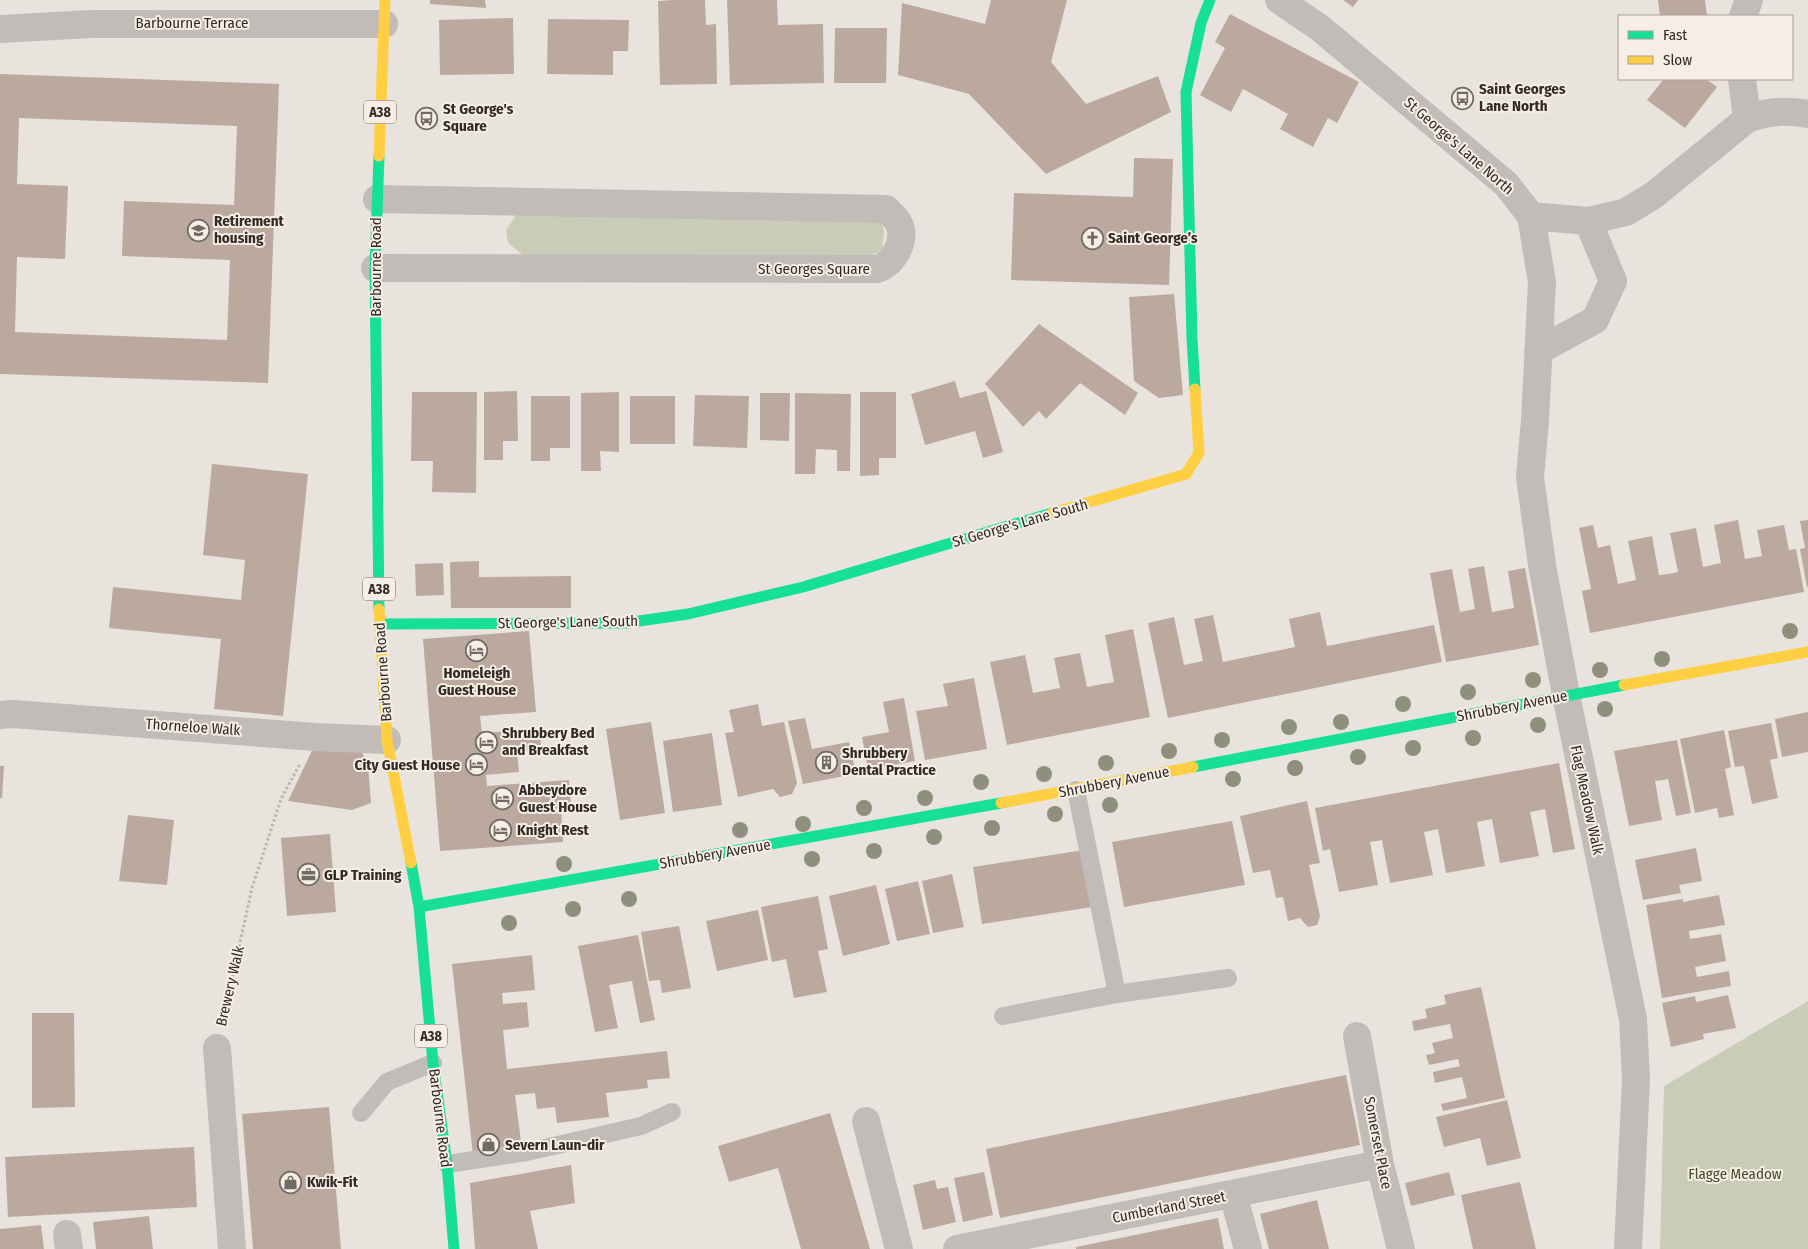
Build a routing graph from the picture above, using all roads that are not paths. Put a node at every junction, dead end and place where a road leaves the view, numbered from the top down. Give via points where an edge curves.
1 (1210, 0) edge
2 (1279, 0) edge
3 (1749, 0) edge
4 (384, 12) edge
5 (1743, 15) edge
6 (0, 29) edge
7 (1742, 80) edge
8 (1808, 114) edge
9 (1747, 119) junction
10 (377, 199) junction
11 (1531, 216) junction
12 (1588, 221) junction
13 (376, 268) junction
14 (1538, 351) junction
15 (379, 624) junction
16 (1808, 652) edge
17 (1566, 696) junction
18 (0, 715) edge
19 (387, 740) junction
20 (1076, 790) junction
21 (419, 907) junction
22 (1228, 978) dead end
23 (1118, 994) junction
24 (1003, 1016) dead end
25 (1357, 1036) dead end
26 (217, 1048) road end
27 (433, 1063) junction
28 (672, 1112) dead end
29 (361, 1113) dead end
30 (866, 1121) dead end
31 (447, 1164) junction
32 (1380, 1164) junction
33 (1233, 1194) junction
34 (232, 1249) edge
35 (454, 1249) edge
36 (899, 1249) edge
37 (957, 1249) edge
38 (1248, 1249) edge
39 (1401, 1249) edge
40 (1628, 1249) edge

1 - 15 street, St George's Lane South via 1201,23 1186,92 1192,328 1200,453 1186,474 803,587 688,614 626,623
2 - 11 street, St George's Lane North via 1320,28 1506,184
3 - 5 street
4 - 6 street, Barbourne Terrace
4 - 10 street, Barbourne Road / A38
7 - 9 street
8 - 9 street via 1762,113
9 - 12 street via 1654,195 1626,212
10 - 13 street, Barbourne Road / A38
10 - 13 street, St Georges Square via 886,209 900,225 900,246 885,266 877,269
11 - 12 street
11 - 14 street, Flag Meadow Walk via 1542,282
12 - 14 street via 1613,281 1595,320
13 - 15 street, Barbourne Road / A38
14 - 17 street, Flag Meadow Walk via 1530,478
15 - 19 street, Barbourne Road / A38
16 - 17 street, Shrubbery Avenue
17 - 20 street, Shrubbery Avenue
17 - 40 street, Flag Meadow Walk via 1633,1020 1636,1079
18 - 19 street, Thorneloe Walk
19 - 21 street, Barbourne Road / A38
20 - 21 street, Shrubbery Avenue
20 - 23 lane
21 - 27 street, Barbourne Road / A38
22 - 23 lane
23 - 24 lane
25 - 32 street, Somerset Place
26 - 34 street, Brewery Walk
27 - 29 lane via 387,1082
27 - 31 street, Barbourne Road / A38
28 - 31 lane via 641,1126 546,1148
30 - 36 street
31 - 35 street, Barbourne Road / A38
32 - 33 street, Cumberland Street
32 - 39 street, Somerset Place
33 - 37 street, Cumberland Street
33 - 38 street

